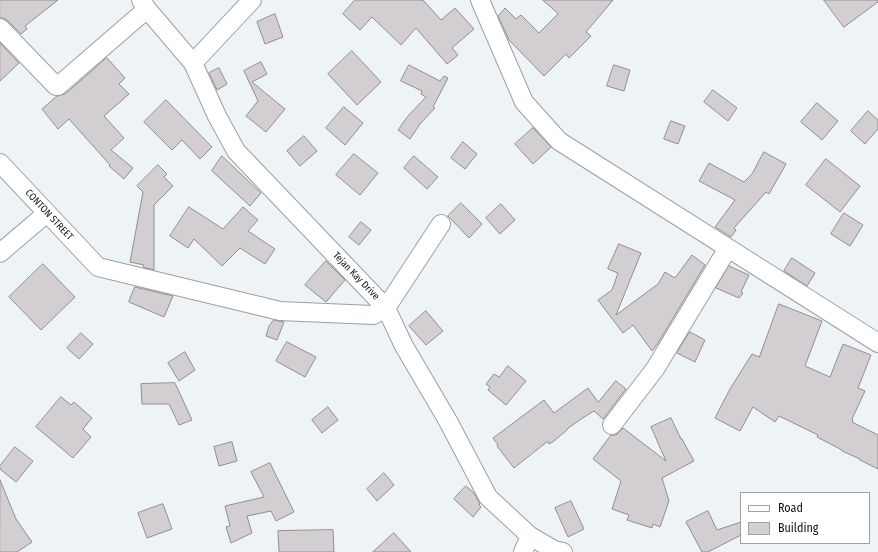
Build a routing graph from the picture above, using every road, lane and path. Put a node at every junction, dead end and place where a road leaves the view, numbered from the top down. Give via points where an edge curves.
1 (252, 0) edge
2 (480, 0) edge
3 (144, 4) edge
4 (0, 28) edge
5 (193, 63) junction
6 (0, 163) edge
7 (47, 213) junction
8 (441, 224) dead end
9 (728, 248) junction
10 (0, 253) edge
11 (386, 308) junction
12 (878, 343) edge
13 (612, 425) dead end
14 (527, 544) edge
15 (563, 552) edge

1 - 5 street
2 - 9 street via 524,102 559,141
3 - 4 street via 58,86
3 - 5 street, Tejan Kay Drive
5 - 11 street, Tejan Kay Drive via 236,151
6 - 7 street, CONTON STREET
7 - 10 street
7 - 11 street, CONTON STREET via 98,267 280,311 373,315
8 - 11 street
9 - 12 street
9 - 13 street via 655,369
11 - 14 street, Tejan Kay Drive via 404,346 488,497
14 - 15 street, Tejan Kay Drive

